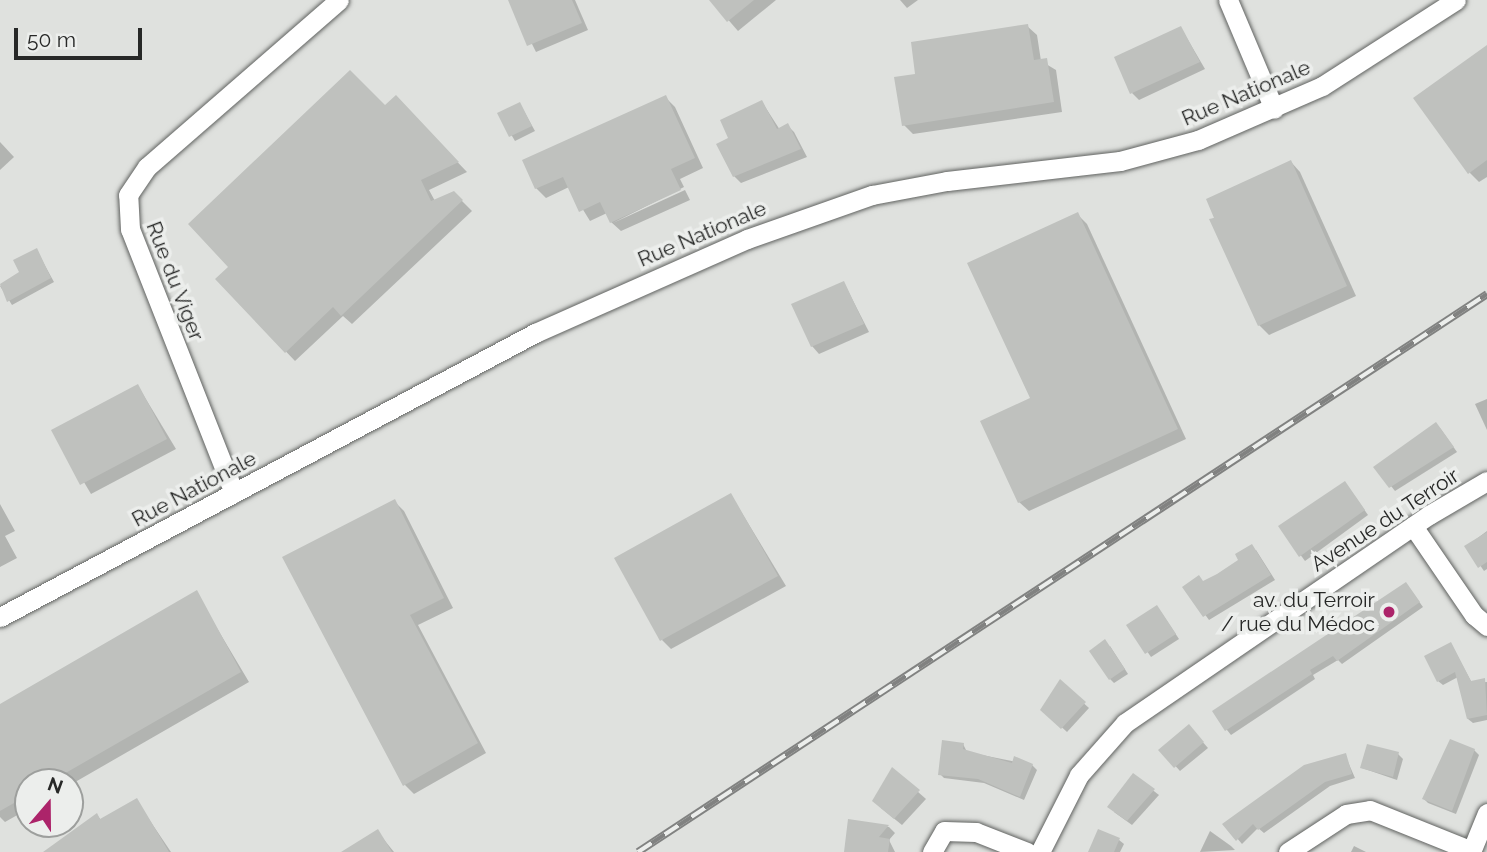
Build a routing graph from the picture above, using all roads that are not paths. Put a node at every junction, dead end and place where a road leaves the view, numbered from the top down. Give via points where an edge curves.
1 (339, 0) edge
2 (1228, 0) edge
3 (1456, 0) edge
4 (1274, 109) junction
5 (1487, 481) edge
6 (234, 493) junction
7 (1413, 526) junction
8 (0, 617) edge
9 (1487, 626) edge
10 (1487, 813) edge
11 (932, 852) edge
12 (1027, 852) edge
13 (1040, 852) edge
14 (1289, 852) edge
15 (1472, 852) edge

1 - 6 street, Rue du Viger via 147,167 128,195 130,229
2 - 4 street
3 - 4 street, Rue Nationale via 1348,71
4 - 6 street, Rue Nationale via 1153,155 920,185 809,214 535,333
5 - 7 street, Avenue du Terroir
6 - 8 street, Rue Nationale
7 - 9 street via 1474,615
7 - 13 street, Avenue du Terroir via 1125,723 1079,775
10 - 15 street
11 - 12 street via 944,831 955,831 976,832
14 - 15 street via 1346,814 1370,810

